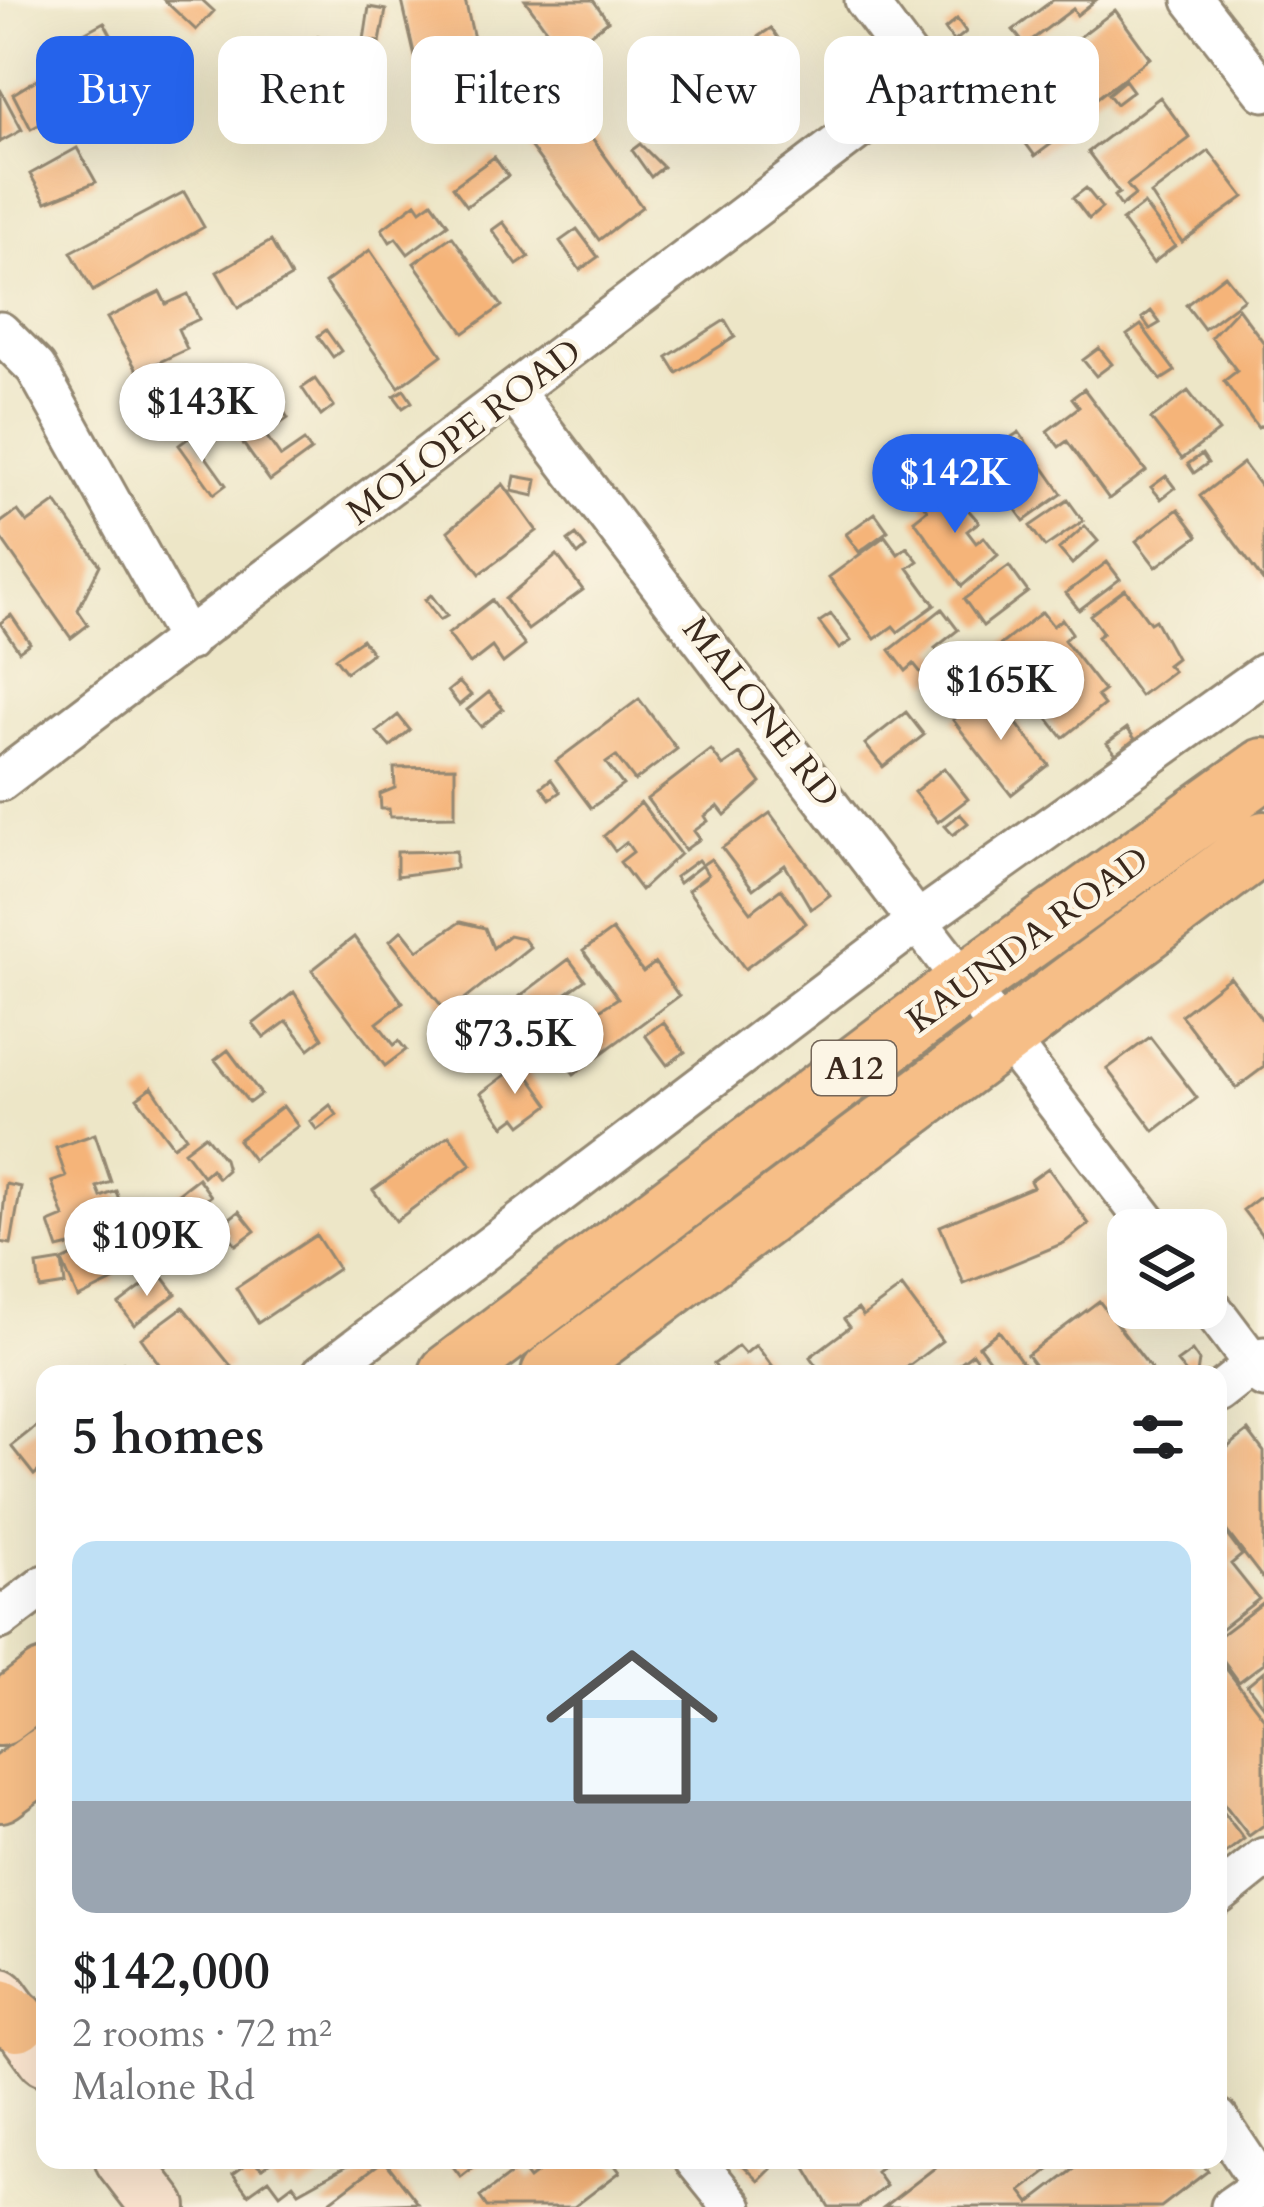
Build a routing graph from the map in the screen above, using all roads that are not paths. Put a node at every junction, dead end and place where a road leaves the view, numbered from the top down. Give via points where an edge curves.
1 (865, 0) edge
2 (1193, 0) edge
3 (1264, 92) edge
4 (0, 332) edge
5 (515, 394) junction
6 (188, 641) junction
7 (1264, 674) edge
8 (1264, 769) edge
9 (0, 781) edge
10 (1264, 842) edge
11 (921, 919) junction
12 (965, 984) junction
13 (1004, 1031) junction
14 (1137, 1209) edge
15 (1227, 1326) edge
16 (334, 1365) edge
17 (462, 1365) edge
18 (564, 1365) edge
19 (1261, 1367) edge
20 (1227, 1388) edge
21 (36, 1592) edge
22 (0, 1619) edge
23 (36, 1688) edge
24 (0, 1715) edge
25 (1264, 1858) edge
26 (1227, 1887) edge
27 (1227, 2138) edge
28 (130, 2169) edge
29 (702, 2169) edge
30 (1252, 2192) edge
31 (159, 2207) edge
32 (733, 2207) edge

1 - 5 street, MOLOPE ROAD via 924,79
2 - 3 street
4 - 6 street via 36,368
5 - 6 street, MOLOPE ROAD
5 - 11 street, MALONE RD
6 - 9 street, MOLOPE ROAD
7 - 11 street
8 - 12 main road, KAUNDA ROAD / A12
10 - 13 main road, KAUNDA ROAD / A12
11 - 12 street, MALONE RD
11 - 16 street
12 - 13 street, MALONE RD
12 - 17 main road, KAUNDA ROAD / A12
13 - 14 street, MALONE RD
13 - 18 main road, KAUNDA ROAD / A12
15 - 19 street
19 - 20 street
21 - 22 street
23 - 24 main road
25 - 26 street
27 - 30 street
28 - 31 street
29 - 32 street

